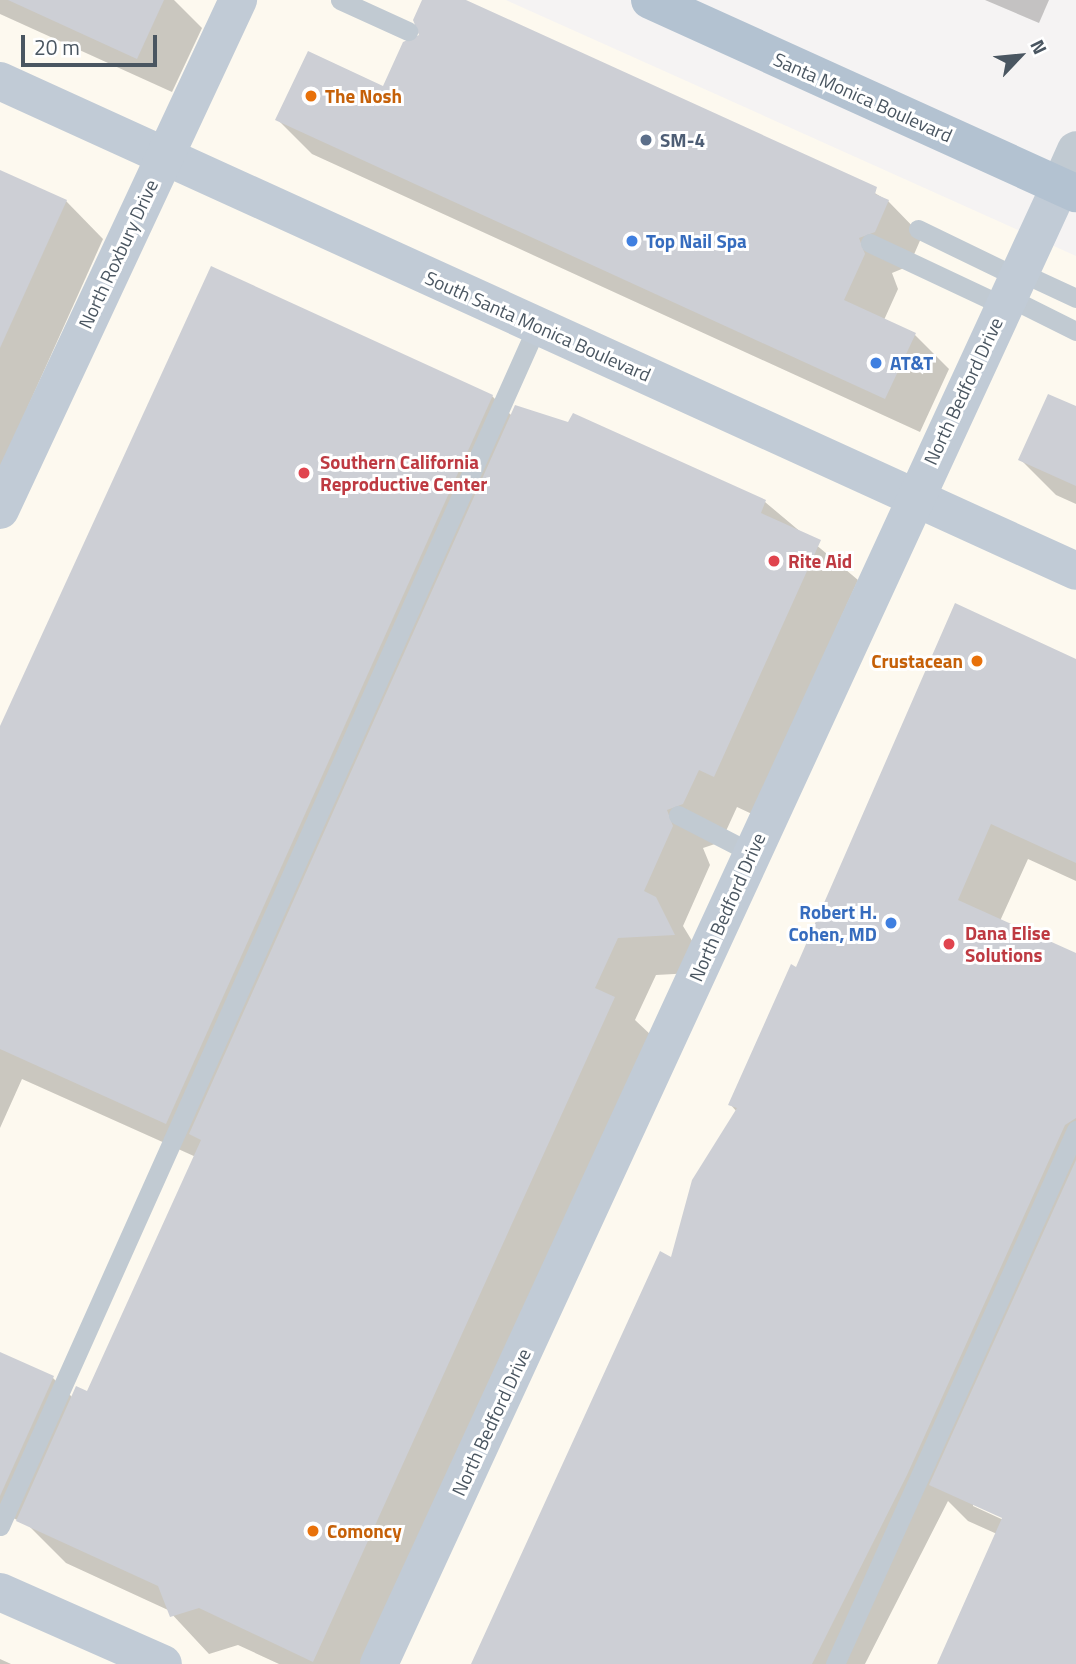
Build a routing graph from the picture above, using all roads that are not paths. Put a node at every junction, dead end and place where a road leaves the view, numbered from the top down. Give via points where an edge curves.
1 (238, 0) edge
2 (340, 0) edge
3 (650, 0) edge
4 (692, 9) edge
5 (408, 31) dead end
6 (0, 81) edge
7 (1076, 150) edge
8 (164, 156) junction
9 (1068, 189) edge
10 (918, 229) dead end
11 (870, 243) dead end
12 (1012, 288) junction
13 (1076, 298) edge
14 (537, 326) junction
15 (1076, 331) edge
16 (914, 497) junction
17 (0, 510) edge
18 (1076, 571) edge
19 (678, 815) dead end
20 (752, 853) junction
21 (1076, 1130) edge
22 (0, 1526) edge
23 (0, 1592) edge
24 (163, 1664) edge
25 (379, 1664) edge
26 (835, 1664) edge

1 - 8 street, North Roxbury Drive
2 - 5 lane
3 - 4 main road, Santa Monica Boulevard
4 - 9 main road, Santa Monica Boulevard
6 - 8 street, South Santa Monica Boulevard
7 - 9 street, North Bedford Drive
8 - 14 street, South Santa Monica Boulevard
8 - 17 street, North Roxbury Drive
9 - 12 street, North Bedford Drive
10 - 12 lane
11 - 12 lane
12 - 13 lane
12 - 15 lane
12 - 16 street, North Bedford Drive
14 - 16 street, South Santa Monica Boulevard
14 - 22 lane
16 - 18 street, South Santa Monica Boulevard
16 - 20 street, North Bedford Drive
19 - 20 lane
20 - 25 street, North Bedford Drive
21 - 26 lane
23 - 24 street

